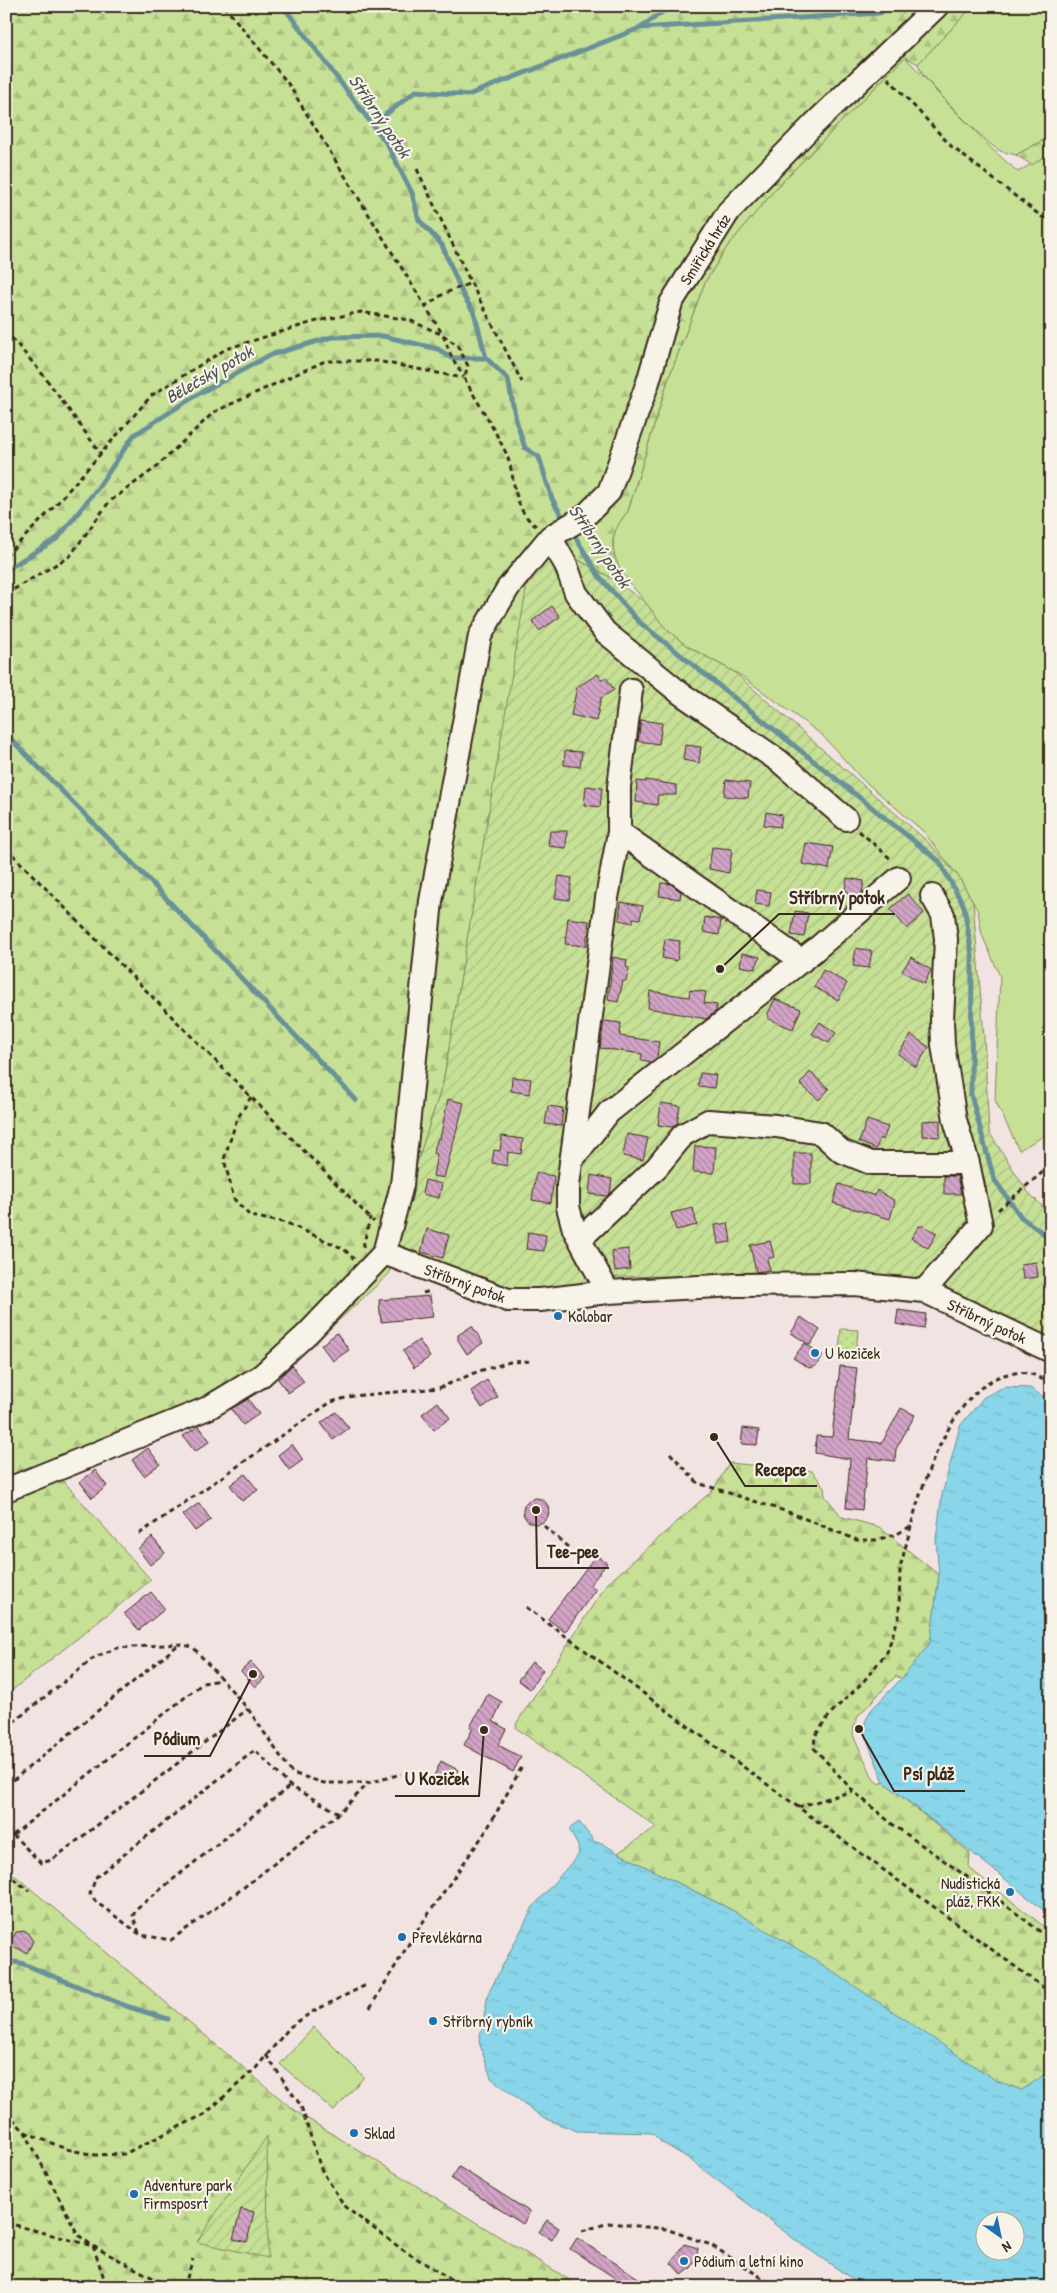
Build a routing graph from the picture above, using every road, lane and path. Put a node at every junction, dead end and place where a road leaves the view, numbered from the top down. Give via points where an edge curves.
1 (224, 6) edge
2 (937, 6) edge
3 (876, 64) junction
4 (418, 169) dead end
5 (1051, 224) edge
6 (471, 283) junction
7 (424, 307) junction
8 (6, 331) edge
9 (443, 335) junction
10 (464, 378) junction
11 (522, 382) dead end
12 (101, 454) junction
13 (550, 537) junction
14 (6, 556) edge
15 (6, 594) edge
16 (631, 690) dead end
17 (846, 820) joint
18 (619, 832) junction
19 (6, 848) edge
20 (896, 869) joint
21 (932, 896) dead end
22 (809, 955) junction
23 (251, 1097) junction
24 (571, 1162) junction
25 (968, 1163) junction
26 (1051, 1165) edge
27 (998, 1210) dead end
28 (370, 1218) junction
29 (580, 1239) junction
30 (386, 1244) junction
31 (361, 1254) dead end
32 (358, 1262) dead end
33 (924, 1291) junction
34 (608, 1292) junction
35 (1051, 1352) edge
36 (533, 1361) dead end
37 (1051, 1385) edge
38 (670, 1453) dead end
39 (6, 1490) edge
40 (544, 1526) dead end
41 (911, 1526) junction
42 (139, 1534) dead end
43 (570, 1550) dead end
44 (526, 1607) dead end
45 (178, 1644) junction
46 (221, 1680) junction
47 (248, 1709) junction
48 (6, 1728) edge
49 (522, 1765) dead end
50 (401, 1774) dead end
51 (369, 1783) junction
52 (6, 1786) edge
53 (290, 1786) junction
54 (853, 1791) junction
55 (798, 1807) junction
56 (339, 1813) junction
57 (6, 1828) edge
58 (13, 1835) junction
59 (6, 1873) edge
60 (28, 1891) dead end
61 (139, 1934) junction
62 (1051, 1940) edge
63 (368, 1984) dead end
64 (1051, 1993) edge
65 (370, 2008) dead end
66 (266, 2054) junction
67 (6, 2112) edge
68 (25, 2132) junction
69 (6, 2225) edge
70 (582, 2231) dead end
71 (93, 2246) junction
72 (193, 2259) dead end
73 (107, 2287) edge
74 (170, 2287) edge
75 (184, 2287) edge
76 (463, 2287) edge
77 (776, 2287) edge

1 - 7 path via 287,82
2 - 3 lane, Smiřická hráz
3 - 5 path via 951,146
3 - 13 lane, Smiřická hráz via 729,211 671,303 648,382 609,492 584,517
4 - 6 path
6 - 7 path via 445,293
6 - 11 path
7 - 9 path
8 - 12 path via 44,376
9 - 10 path
9 - 10 path via 458,346 468,366
9 - 12 path via 409,320 361,312 250,340 226,349 152,395
10 - 13 path via 505,451 525,518
10 - 15 path via 376,361 325,360 214,412 154,469 109,502 70,556
12 - 14 path
13 - 17 lane via 566,565 576,593 605,632 680,693 779,761
13 - 30 lane via 508,588 480,636 431,901 402,1185
16 - 18 lane via 619,787
17 - 20 path
18 - 22 lane
18 - 24 lane
19 - 23 path
20 - 22 lane
21 - 25 lane via 943,915 946,939 944,1045 955,1120
22 - 24 lane via 609,1112
23 - 28 path
23 - 32 path via 237,1119 224,1159 234,1199 250,1216 287,1223 344,1249
24 - 29 lane via 568,1207
25 - 29 lane via 871,1163 840,1151 821,1133 708,1121 683,1135 657,1167
25 - 33 lane via 981,1225
26 - 27 path
28 - 30 path
28 - 31 path
29 - 34 lane
30 - 34 lane, Stříbrný potok via 508,1300 540,1300
30 - 39 lane via 308,1334 261,1376 208,1408
33 - 34 lane, Stříbrný potok via 854,1284 736,1285
33 - 35 lane, Stříbrný potok
36 - 42 path via 510,1362 479,1371 440,1388 353,1396 331,1402
37 - 41 path via 1030,1373 1014,1372 991,1379 973,1393 948,1429 926,1478
38 - 41 path via 698,1483 791,1513 856,1540 876,1540
40 - 43 path
41 - 54 path via 900,1568 899,1616 887,1652 815,1736 814,1748
44 - 55 path
45 - 46 path via 193,1647
45 - 48 path via 117,1648 95,1657
45 - 52 path
46 - 47 path
46 - 58 path via 203,1684
47 - 51 path via 292,1773 324,1783
47 - 58 path via 52,1860 41,1863
49 - 65 path via 486,1831 416,1932
50 - 51 path
51 - 56 path
53 - 56 path
53 - 61 path via 136,1909 133,1916
53 - 61 path via 255,1750 96,1877 90,1894 96,1902
54 - 55 path
54 - 62 path via 892,1824
55 - 64 path
56 - 61 path via 171,1940
57 - 58 path
59 - 60 path
63 - 66 path via 312,2012 290,2027
66 - 68 path via 256,2068 205,2114 124,2154 95,2155 66,2149
66 - 76 path via 301,2106 321,2169 345,2207 403,2250
67 - 68 path
68 - 71 path via 73,2229
69 - 71 path
70 - 77 path via 609,2223 666,2229 711,2245
71 - 73 path
71 - 74 path
72 - 75 path

